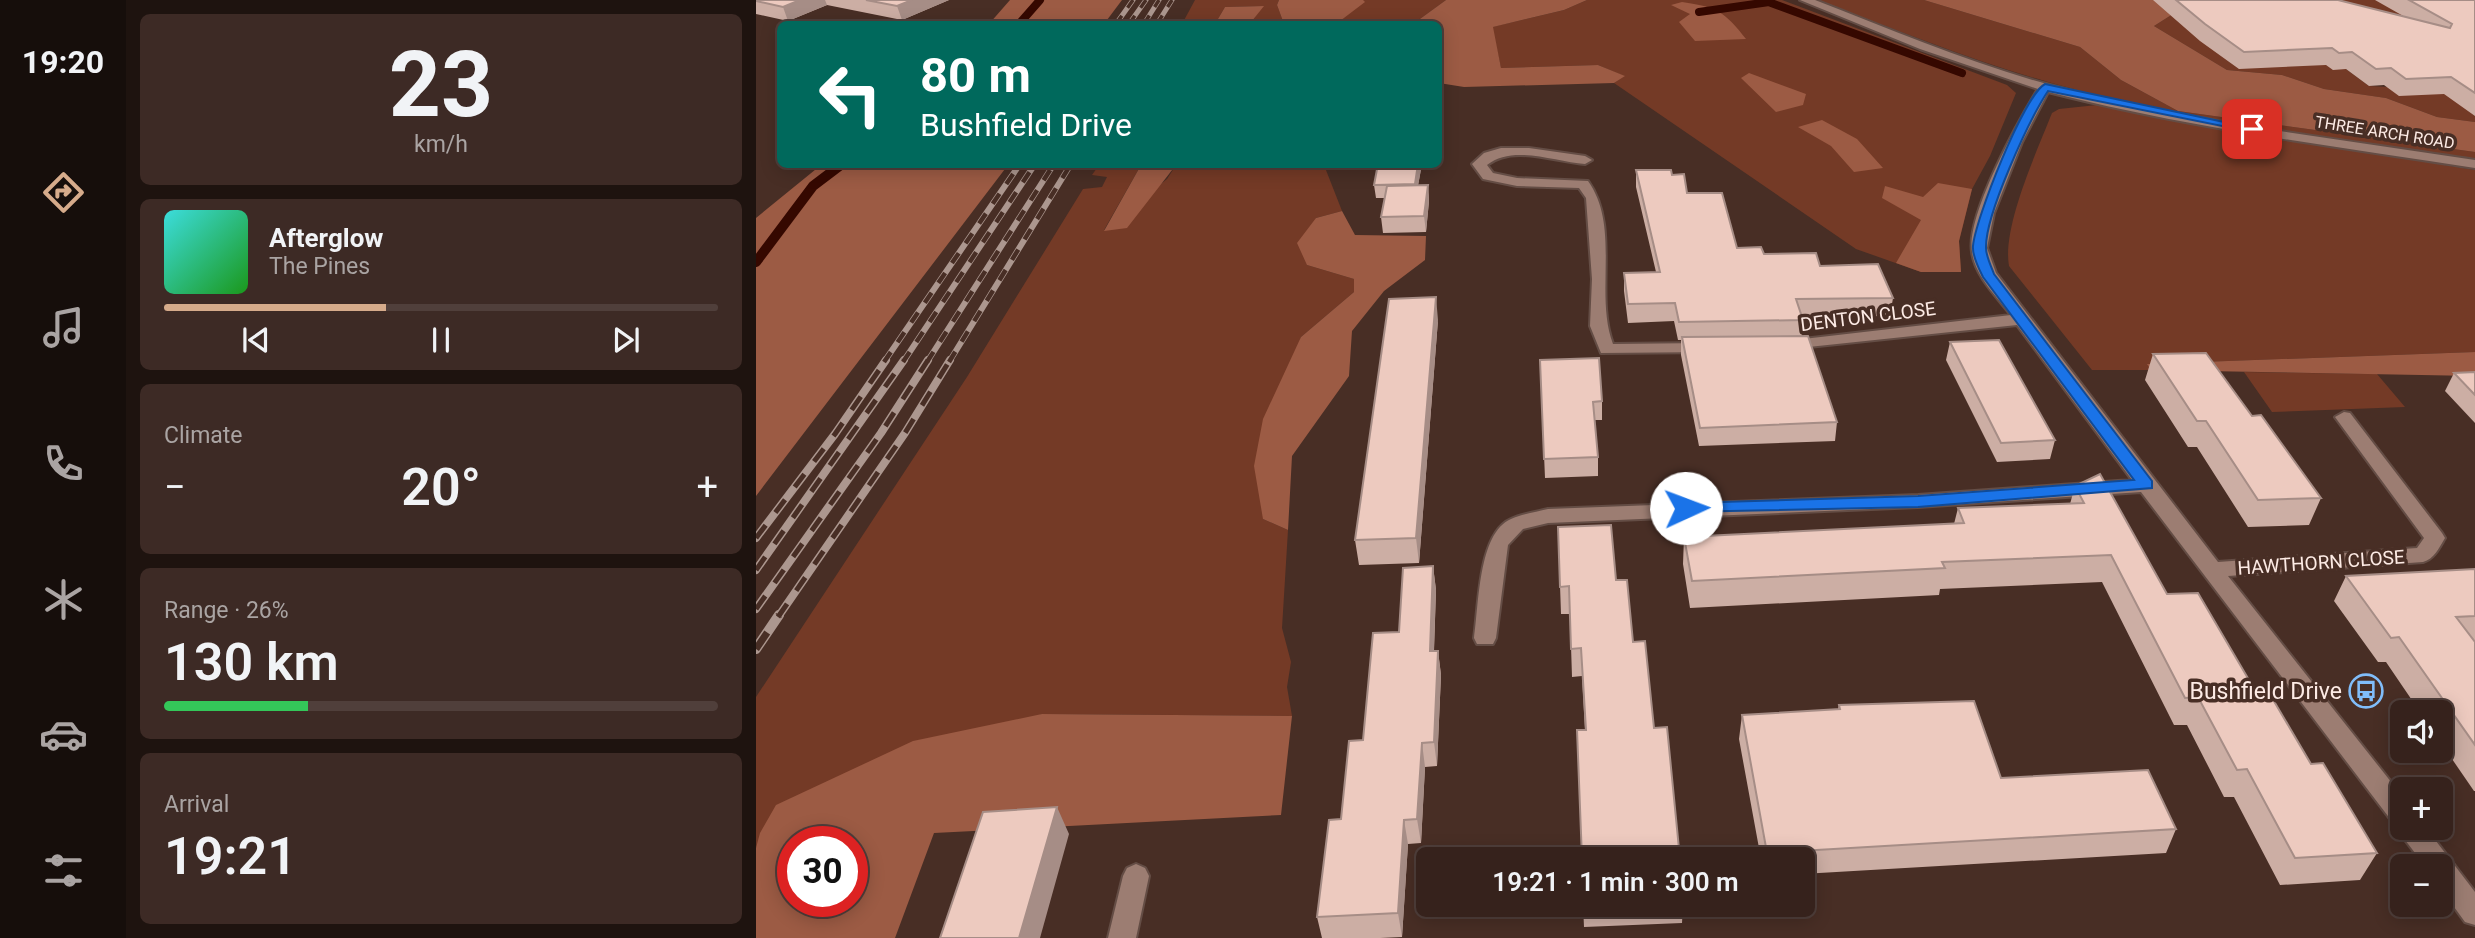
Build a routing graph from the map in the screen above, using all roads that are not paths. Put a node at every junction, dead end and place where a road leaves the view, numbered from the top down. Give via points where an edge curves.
1 (1805, 0) edge
2 (2045, 87) junction
3 (1585, 160) dead end
4 (2475, 164) edge
5 (2023, 319) junction
6 (1763, 347) edge
7 (1721, 348) edge
8 (2344, 417) dead end
9 (2146, 485) junction
10 (2214, 570) junction
11 (1485, 638) dead end
12 (2390, 799) edge
13 (1136, 876) dead end
14 (2453, 883) edge
15 (2475, 913) edge
16 (1122, 938) edge

1 - 2 street, THREE ARCH ROAD
2 - 4 street, THREE ARCH ROAD via 2229,125
2 - 5 street via 2026,118 1983,223 1979,250 1988,274
3 - 7 street via 1561,160 1532,151 1498,153 1479,164 1488,176 1517,182 1583,184 1593,198 1600,279 1598,326 1607,349
5 - 6 street, DENTON CLOSE via 1805,346
5 - 9 street
8 - 10 street, HAWTHORN CLOSE via 2435,538 2423,555
9 - 10 street
9 - 11 street via 1918,501 1549,516 1516,524 1498,543
10 - 12 street
13 - 16 street
14 - 15 street

